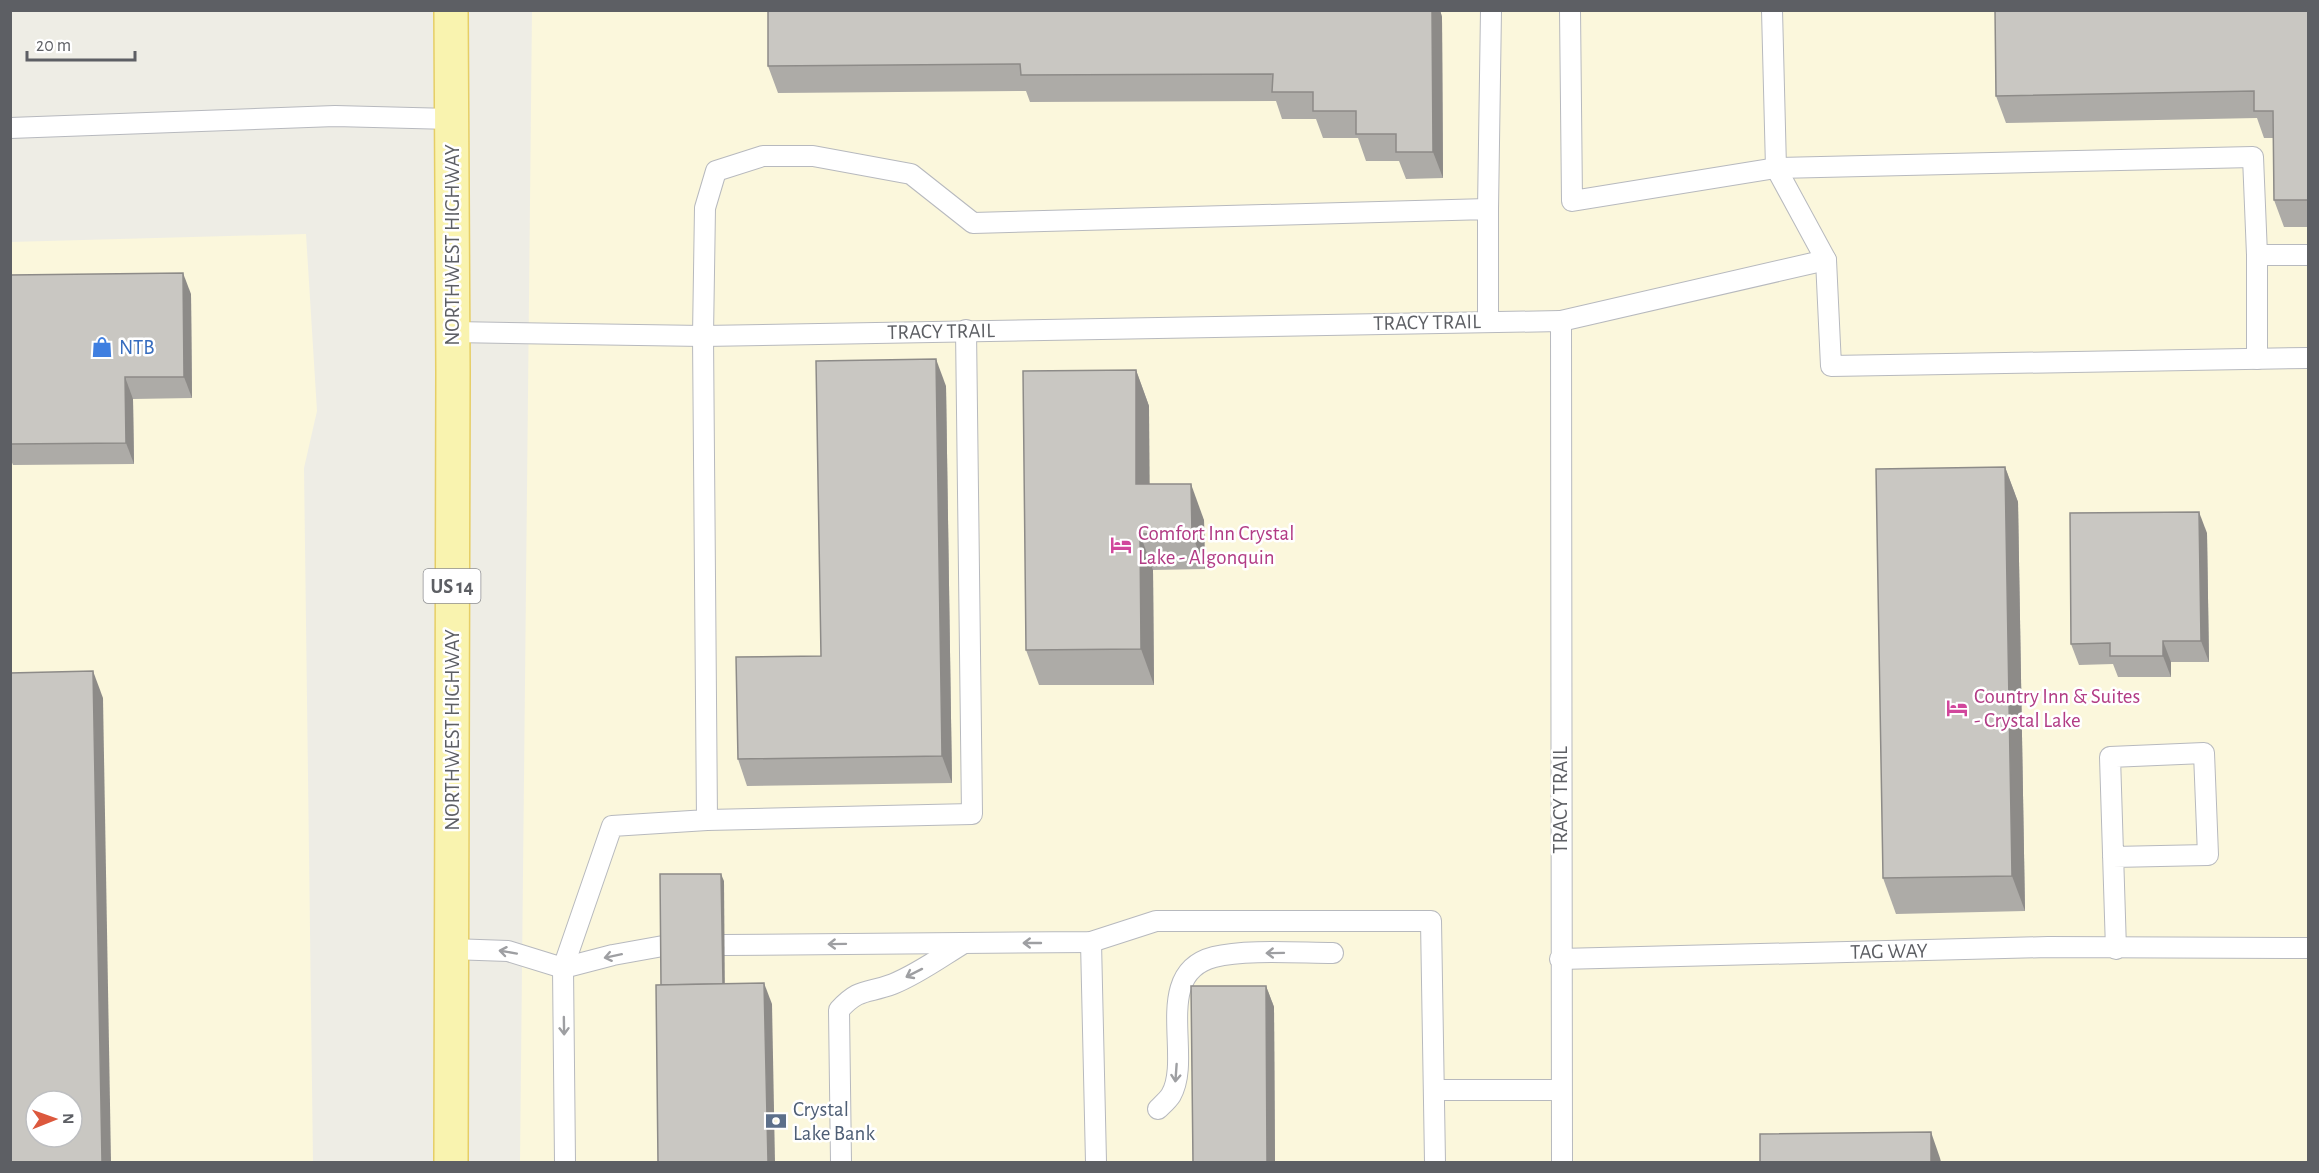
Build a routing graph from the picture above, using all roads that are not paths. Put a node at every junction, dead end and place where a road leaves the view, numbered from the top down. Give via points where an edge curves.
1 (451, 10) edge
2 (1491, 10) edge
3 (1570, 10) edge
4 (1772, 10) edge
5 (451, 119) junction
6 (10, 128) edge
7 (1776, 168) junction
8 (1488, 209) junction
9 (2257, 255) junction
10 (2308, 255) edge
11 (1826, 260) junction
12 (1488, 321) junction
13 (1561, 321) junction
14 (966, 330) junction
15 (453, 332) junction
16 (703, 336) junction
17 (2308, 358) edge
18 (2258, 359) junction
19 (706, 820) junction
20 (2113, 857) junction
21 (1091, 942) junction
22 (964, 943) junction
23 (724, 945) edge
24 (663, 946) edge
25 (2308, 948) edge
26 (451, 949) junction
27 (2115, 949) junction
28 (1333, 953) dead end
29 (1560, 959) junction
30 (564, 968) junction
31 (1434, 1089) junction
32 (1561, 1090) junction
33 (1158, 1109) dead end
34 (451, 1162) edge
35 (565, 1162) edge
36 (841, 1162) edge
37 (1096, 1162) edge
38 (1435, 1162) edge
39 (1562, 1162) edge

1 - 5 main road, NORTHWEST HIGHWAY / US 14
2 - 8 lane
3 - 7 lane via 1572,201
4 - 7 lane
5 - 6 lane via 335,116
5 - 15 main road, NORTHWEST HIGHWAY / US 14
7 - 9 lane via 2253,157
7 - 11 lane
8 - 12 lane
8 - 16 lane via 973,223 911,174 813,156 763,156 716,171 705,208
9 - 10 lane
9 - 18 lane
11 - 13 lane
11 - 18 lane via 1831,366
12 - 13 lane, TRACY TRAIL
12 - 14 lane, TRACY TRAIL
13 - 29 lane, TRACY TRAIL
14 - 16 lane, TRACY TRAIL
14 - 19 lane via 972,814
15 - 16 lane, TRACY TRAIL
15 - 26 main road, NORTHWEST HIGHWAY / US 14
16 - 19 lane
17 - 18 lane
19 - 30 lane via 612,826
20 - 20 lane via 2110,757 2204,753 2208,855
20 - 27 lane
21 -> 22 lane
21 - 31 lane via 1156,921 1431,921
21 - 37 lane
22 -> 23 lane
22 -> 36 lane via 893,984 851,997 839,1010
24 -> 30 lane
25 - 27 lane, TAG WAY
30 -> 26 lane via 508,951
26 - 34 main road, NORTHWEST HIGHWAY / US 14
27 - 29 lane, TAG WAY via 2048,947
28 -> 33 lane via 1245,954 1214,957 1193,966 1178,994 1176,1081 1170,1096
29 - 32 lane, TRACY TRAIL
30 -> 35 lane
31 - 32 lane
31 - 38 lane
32 - 39 lane, TRACY TRAIL

